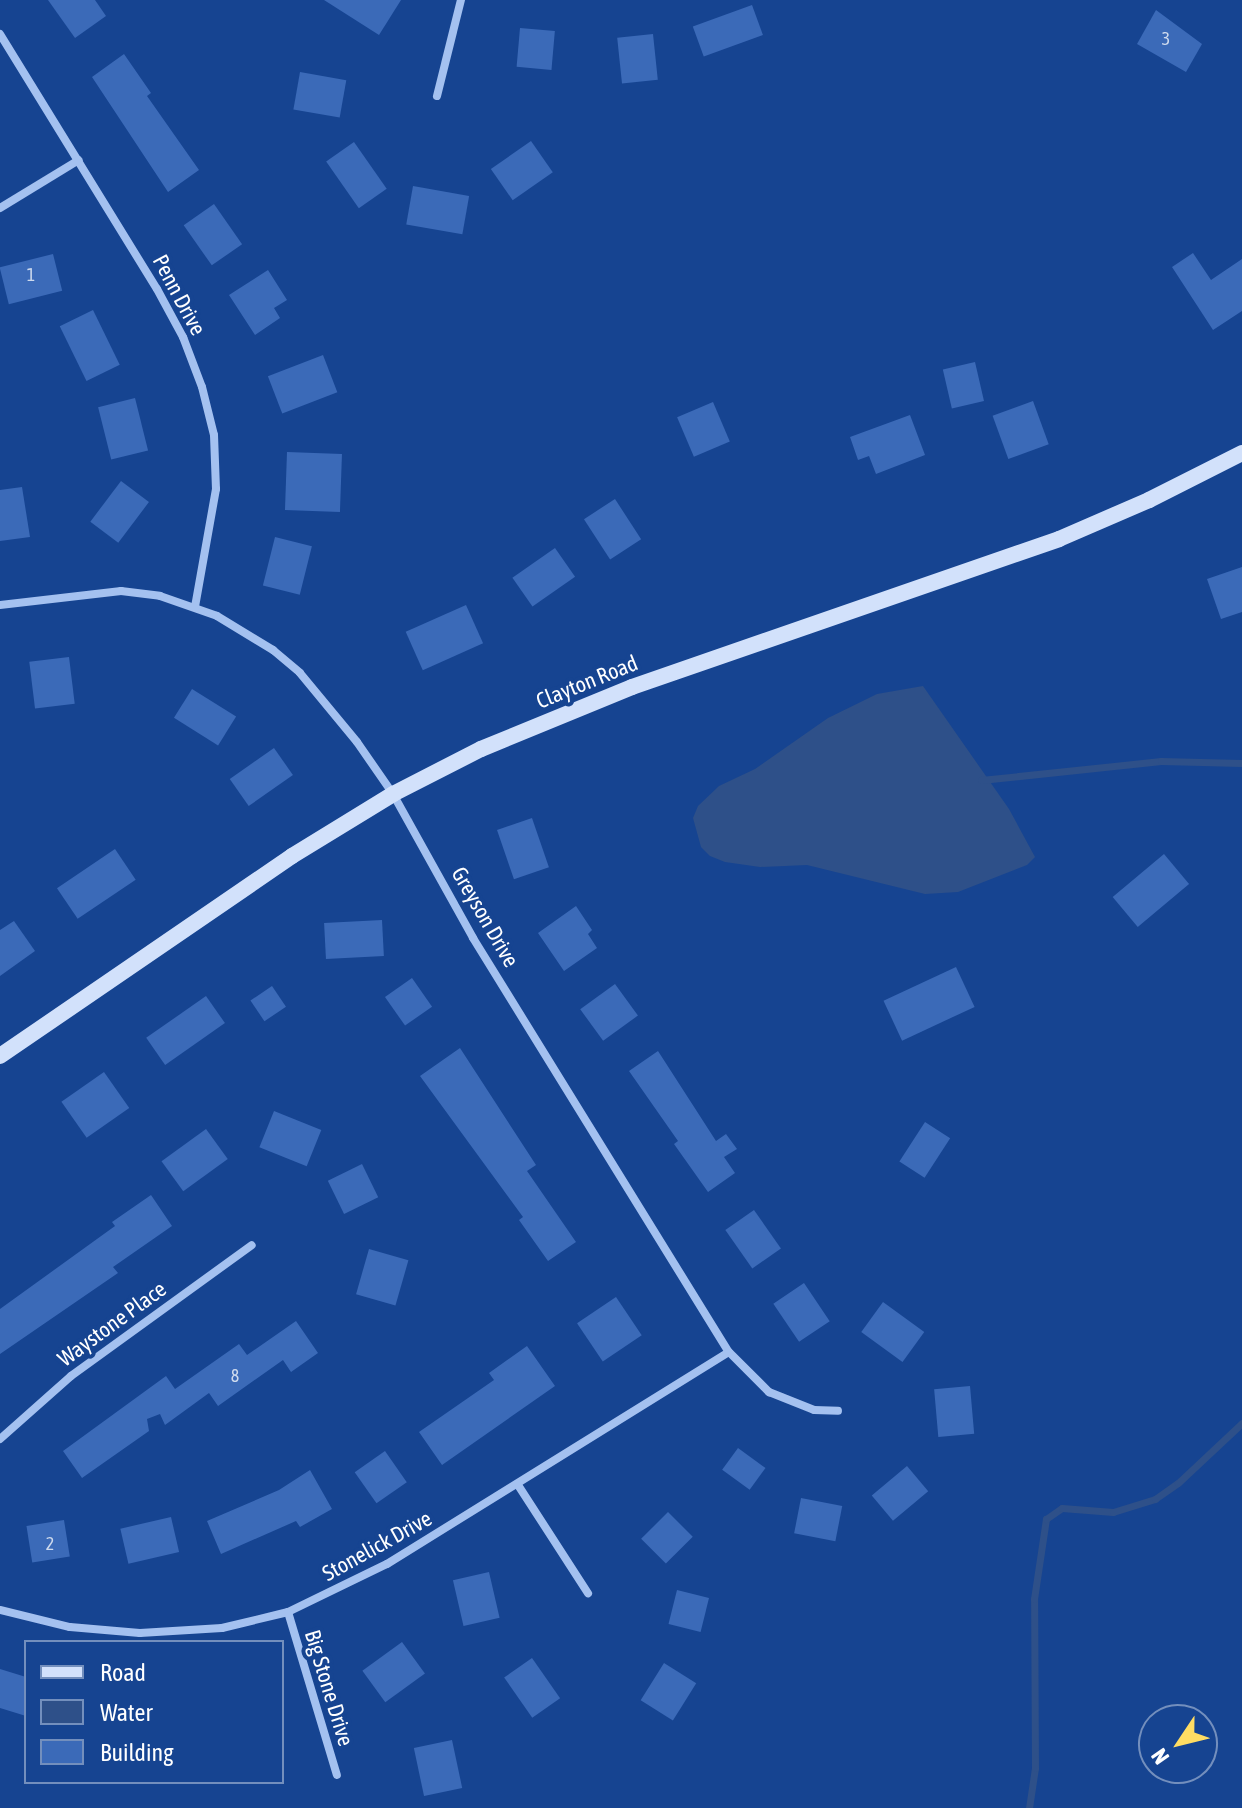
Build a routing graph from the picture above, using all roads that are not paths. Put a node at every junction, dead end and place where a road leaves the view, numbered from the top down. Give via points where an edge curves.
1 (461, 0) edge
2 (0, 34) edge
3 (437, 96) dead end
4 (79, 160) junction
5 (0, 208) edge
6 (1242, 453) edge
7 (0, 605) edge
8 (195, 607) junction
9 (393, 794) junction
10 (0, 1056) edge
11 (252, 1245) dead end
12 (729, 1352) junction
13 (838, 1411) dead end
14 (0, 1439) edge
15 (518, 1485) junction
16 (588, 1593) dead end
17 (0, 1610) edge
18 (288, 1612) junction
19 (337, 1775) dead end

1 - 3 street
2 - 4 street, Penn Drive
4 - 5 street
4 - 8 street, Penn Drive via 157,289 202,387 214,435 216,489
6 - 9 street, Clayton Road via 1083,529 632,687 481,749
7 - 8 street, Greyson Drive via 121,591
8 - 9 street, Greyson Drive via 273,650 300,673
9 - 10 street, Clayton Road via 205,913
9 - 12 street, Greyson Drive via 473,938
11 - 14 street, Waystone Place via 71,1376
12 - 13 street, Greyson Drive via 769,1392 802,1407
12 - 15 street, Stonelick Drive
15 - 16 street
15 - 18 street, Stonelick Drive via 387,1564
17 - 18 street, Stonelick Drive via 70,1627 140,1633 222,1628
18 - 19 street, Big Stone Drive

